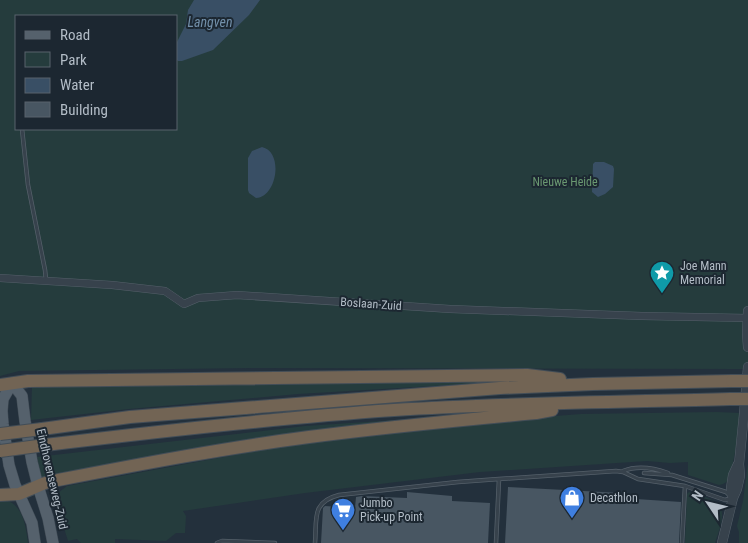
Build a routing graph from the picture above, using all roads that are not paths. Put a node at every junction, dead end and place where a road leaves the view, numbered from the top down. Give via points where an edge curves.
1 (22, 130) edge
2 (0, 278) edge
3 (46, 280) junction
4 (748, 312) edge
5 (748, 318) edge
6 (748, 346) edge
7 (748, 367) edge
8 (748, 381) edge
9 (6, 384) edge
10 (593, 384) junction
11 (748, 399) edge
12 (594, 403) junction
13 (0, 434) edge
14 (0, 451) edge
15 (622, 472) junction
16 (644, 473) dead end
17 (672, 475) junction
18 (499, 479) junction
19 (38, 486) junction
20 (685, 486) junction
21 (19, 494) junction
22 (0, 495) edge
23 (733, 498) junction
24 (35, 543) edge
25 (53, 543) edge
26 (217, 543) edge
27 (275, 543) edge
28 (316, 543) edge
29 (496, 543) edge
30 (682, 543) edge
31 (722, 543) edge

1 - 3 lane via 28,185
2 - 3 street, Boslaan-Zuid
3 - 5 street, Boslaan-Zuid via 165,291 184,304 198,298 237,295 450,309
4 - 5 street
5 - 6 street
7 - 23 street via 738,464 731,488
8 - 10 highway, bridge
9 - 10 highway via 47,380 527,375
9 - 19 main road, Eindhovenseweg-Zuid via 22,396
9 - 21 main road via 2,424 9,465
10 - 13 highway, bridge via 500,388 130,417
11 - 12 highway, bridge
12 - 14 highway, bridge via 396,410 254,421
12 - 19 highway via 536,413 298,439 113,469
15 - 17 lane via 630,468 654,468
15 - 18 lane
15 - 20 lane via 638,479
16 - 17 lane
17 - 23 lane via 726,492
18 - 28 lane via 332,497 318,508
18 - 29 lane
19 - 21 highway
19 - 25 main road, Eindhovenseweg-Zuid
20 - 23 lane via 725,500
20 - 30 lane
21 - 22 highway
21 - 24 main road via 32,523
23 - 31 street
26 - 27 lane via 222,540

